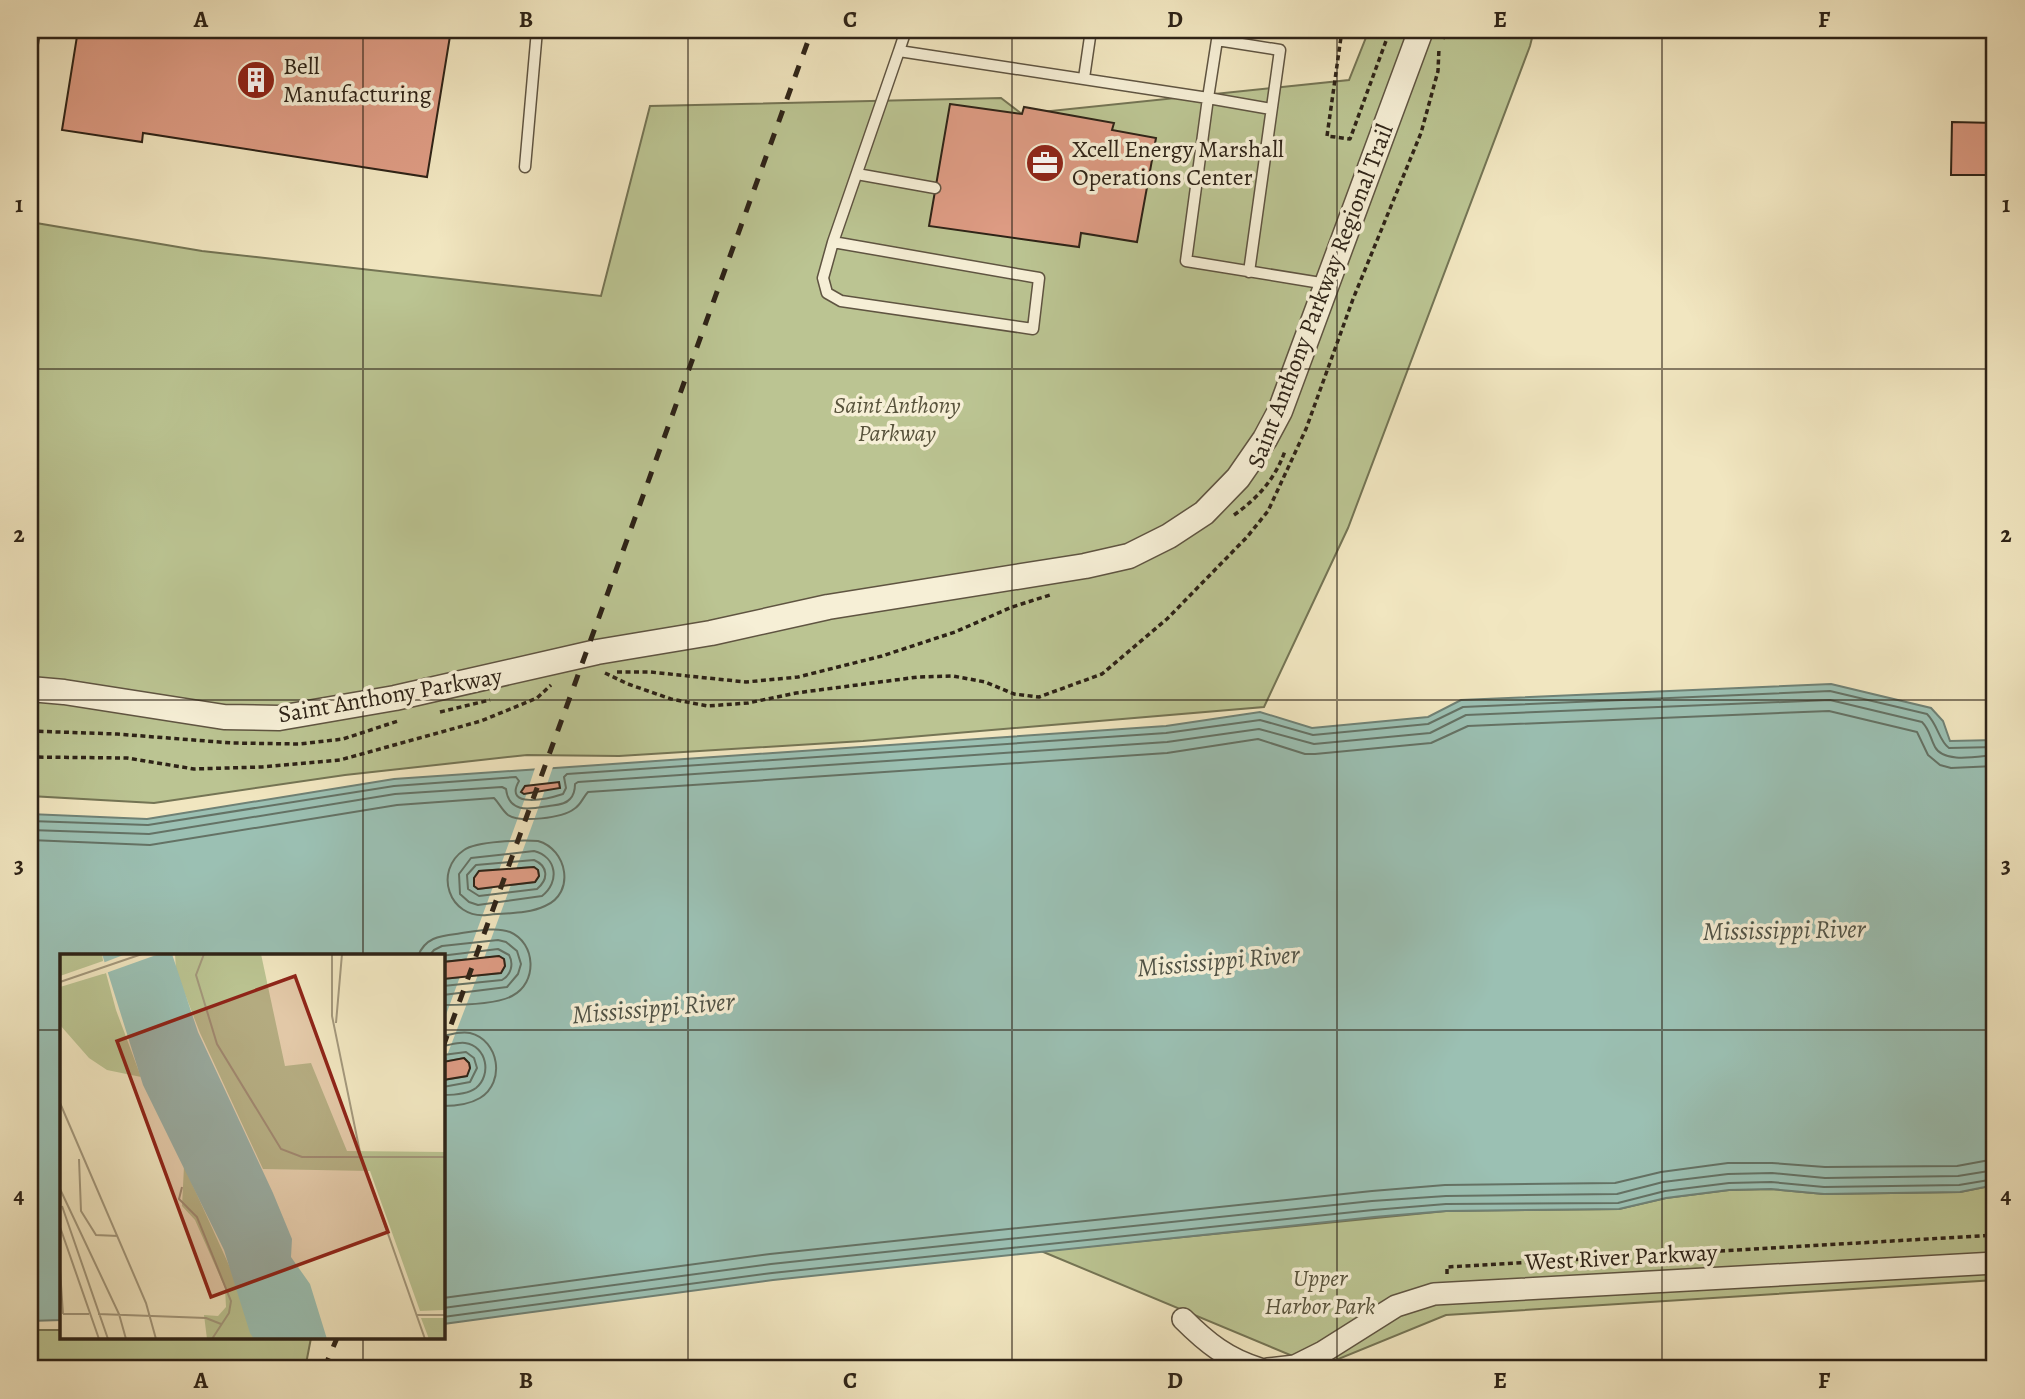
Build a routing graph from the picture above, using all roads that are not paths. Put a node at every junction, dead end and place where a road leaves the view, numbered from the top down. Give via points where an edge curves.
1 (35, 30) edge
2 (537, 30) edge
3 (906, 30) edge
4 (1091, 30) edge
5 (1421, 30) edge
6 (900, 51) junction
7 (30, 59) edge
8 (1084, 78) junction
9 (1208, 98) junction
10 (1272, 109) junction
11 (525, 167) dead end
12 (857, 174) junction
13 (934, 188) dead end
14 (833, 242) junction
15 (1249, 272) junction
16 (1327, 284) junction
17 (30, 689) edge
18 (1995, 1262) edge
19 (1183, 1319) dead end
20 (1261, 1369) edge
21 (1268, 1369) edge

1 - 7 lane
2 - 11 lane
3 - 6 lane
4 - 8 lane
5 - 16 street, Saint Anthony Parkway
6 - 8 lane
6 - 12 lane
8 - 9 lane
9 - 10 lane
9 - 10 lane via 1217,40 1280,50
9 - 15 lane via 1186,261
10 - 15 lane
12 - 13 lane
12 - 14 lane
14 - 14 lane via 823,278 827,293 841,301 1032,330 1039,278
15 - 16 lane
16 - 17 street, Saint Anthony Parkway via 1280,411 1238,478 1204,513 1129,556 828,607 279,718 224,717
18 - 21 street, West River Parkway via 1434,1294 1396,1306 1295,1366
19 - 20 street via 1206,1342 1238,1363

